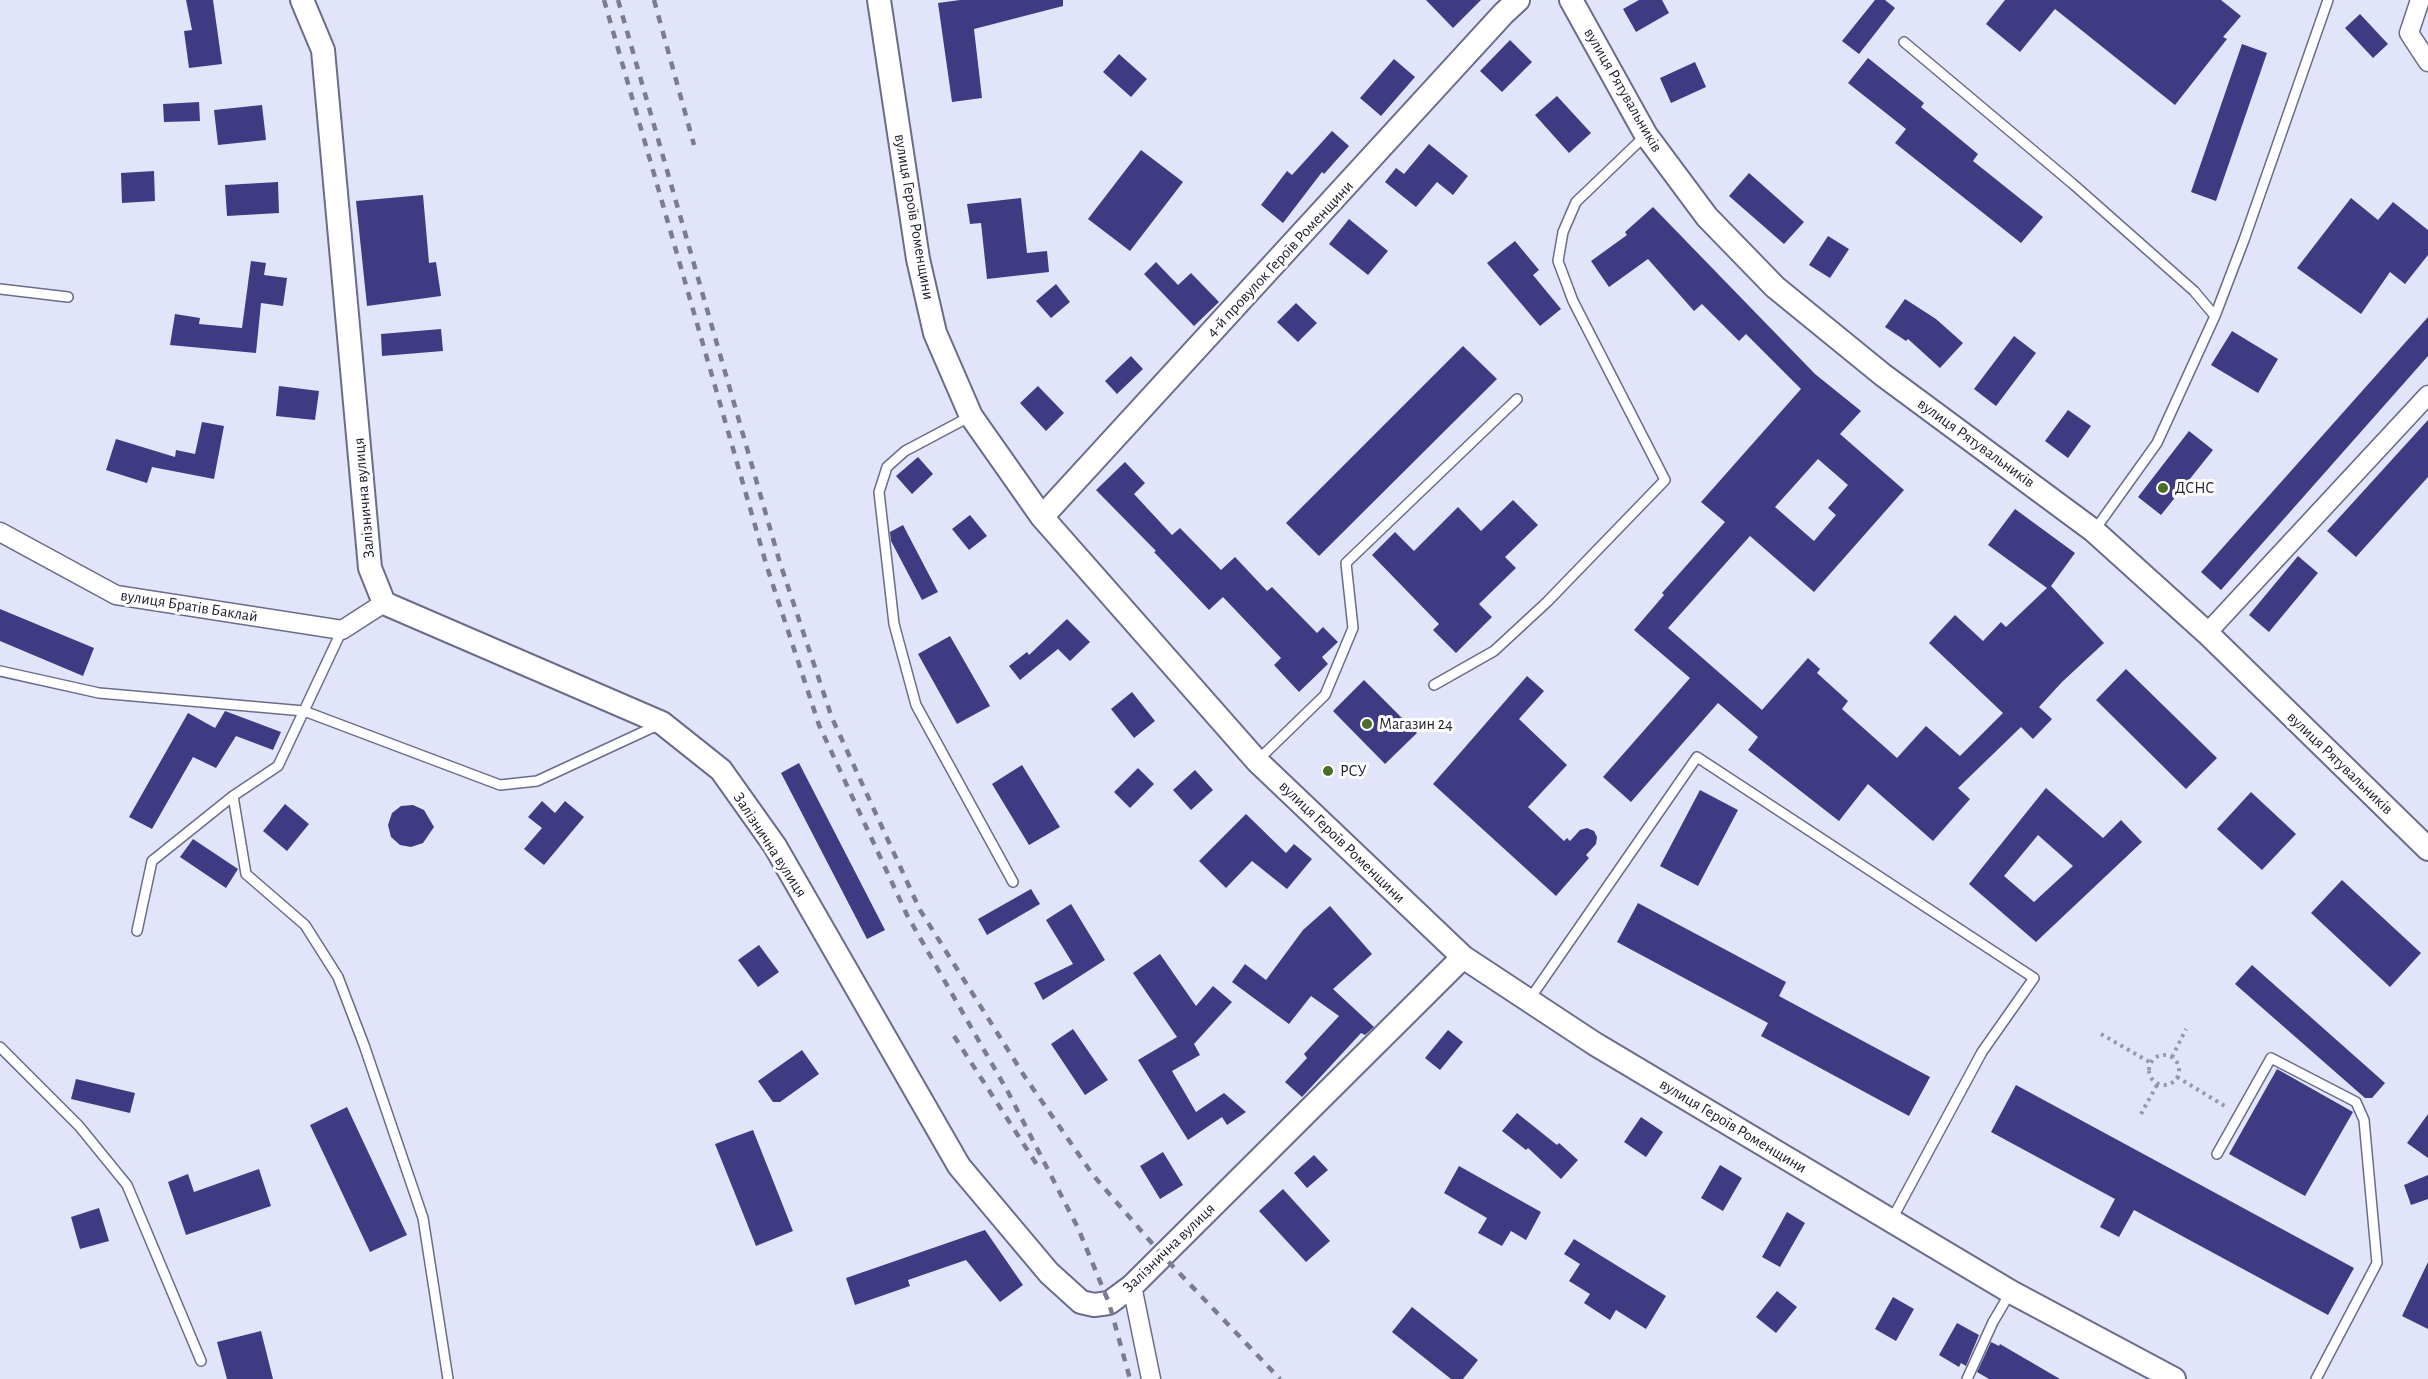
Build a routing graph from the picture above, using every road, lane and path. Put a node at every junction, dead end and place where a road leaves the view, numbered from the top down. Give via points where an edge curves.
1 (302, 0) edge
2 (879, 0) edge
3 (1518, 0) edge
4 (1571, 0) edge
5 (2328, 0) edge
6 (2420, 0) edge
7 (1904, 42) dead end
8 (2428, 62) edge
9 (1646, 135) junction
10 (0, 289) edge
11 (68, 297) dead end
12 (2215, 316) junction
13 (2428, 395) edge
14 (1517, 399) dead end
15 (970, 416) junction
16 (1042, 517) junction
17 (2094, 531) junction
18 (0, 532) edge
19 (384, 603) junction
20 (342, 630) junction
21 (2207, 633) junction
22 (0, 671) edge
23 (1434, 685) dead end
24 (304, 711) junction
25 (662, 723) junction
26 (1257, 761) junction
27 (233, 796) junction
28 (2428, 849) edge
29 (1013, 882) dead end
30 (137, 931) dead end
31 (1463, 957) junction
32 (1529, 1000) junction
33 (2186, 1029) dead end
34 (2101, 1034) dead end
35 (0, 1047) edge
36 (2172, 1057) junction
37 (2151, 1063) junction
38 (2177, 1077) junction
39 (2158, 1083) junction
40 (2141, 1114) dead end
41 (2238, 1114) junction
42 (2217, 1154) dead end
43 (1891, 1221) junction
44 (1132, 1286) junction
45 (2011, 1292) junction
46 (201, 1361) dead end
47 (448, 1379) edge
48 (1151, 1379) edge
49 (1967, 1379) edge
50 (2174, 1379) edge
51 (2316, 1379) edge

1 - 19 street, Залізнична вулиця via 323,50 370,568
2 - 15 street, вулиця Героїв Роменщини via 918,259 935,333
3 - 16 street, 4-й провулок Героїв Роменщини
4 - 9 street, вулиця Рятувальників
5 - 12 lane
6 - 8 street via 2409,33
7 - 12 lane via 2099,207 2194,291
9 - 17 street, вулиця Рятувальників via 1707,217 1775,287 1883,375
9 - 23 lane via 1576,202 1563,232 1558,261 1573,300 1665,480 1494,651
10 - 11 lane
12 - 17 lane via 2157,443
13 - 21 street
14 - 26 lane via 1346,563 1353,628 1325,695
15 - 16 street, вулиця Героїв Роменщини
15 - 29 lane via 905,451 887,467 879,492 894,624 916,705
16 - 26 street, вулиця Героїв Роменщини
17 - 21 street, вулиця Рятувальників
18 - 20 street, вулиця Братів Баклай via 116,595
19 - 20 street
19 - 25 street, Залізнична вулиця
20 - 24 lane
21 - 28 street, вулиця Рятувальників
22 - 24 lane via 99,693
24 - 25 lane via 500,785 537,781
24 - 27 lane via 278,766
25 - 44 street, Залізнична вулиця via 721,770 775,846 959,1166 1049,1273 1081,1302 1109,1303
26 - 31 street, вулиця Героїв Роменщини
27 - 30 lane via 152,861
27 - 47 lane via 246,874 305,925 338,977 364,1045 423,1218
31 - 32 street, вулиця Героїв Роменщини
31 - 44 street, Залізнична вулиця
32 - 43 street, вулиця Героїв Роменщини via 1595,1044
32 - 43 lane via 1697,756 2034,978 1982,1052
33 - 36 path
34 - 37 path
35 - 46 lane via 79,1126 127,1185
36 - 37 path via 2160,1055
36 - 38 path via 2179,1068
37 - 39 path via 2151,1076
38 - 39 path via 2167,1084
38 - 41 path
39 - 40 path
41 - 42 lane
41 - 51 lane via 2271,1058 2356,1102 2364,1120 2377,1263
43 - 45 street, вулиця Героїв Роменщини
44 - 48 street
45 - 49 lane
45 - 50 street, вулиця Героїв Роменщини

